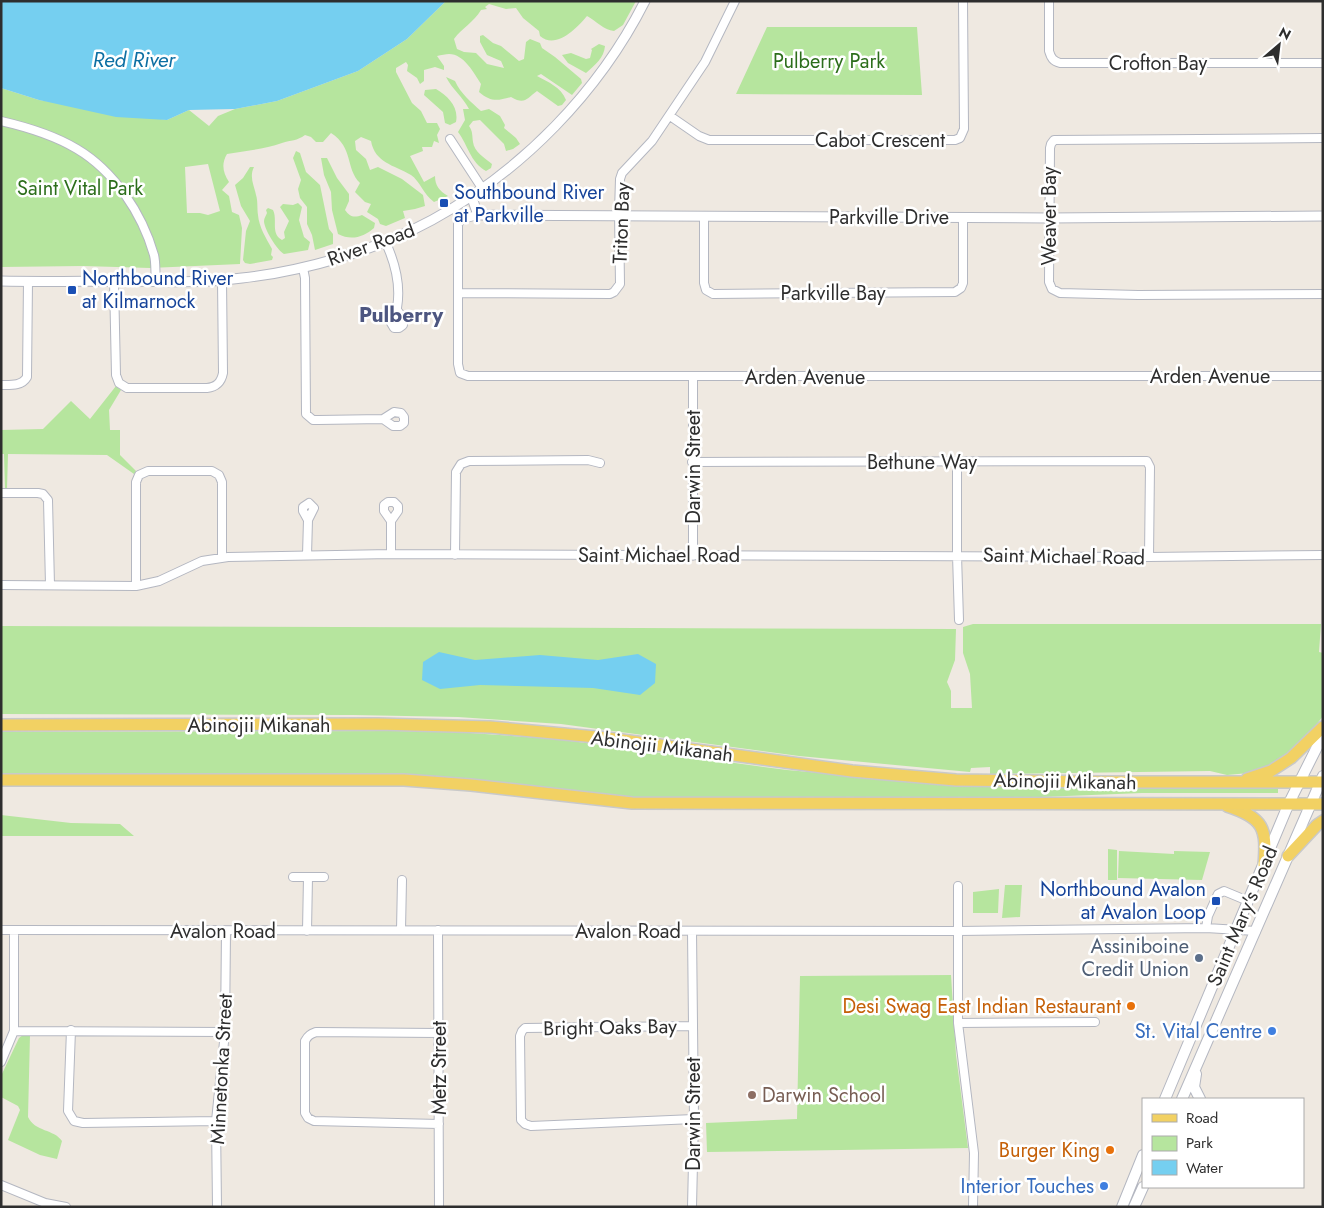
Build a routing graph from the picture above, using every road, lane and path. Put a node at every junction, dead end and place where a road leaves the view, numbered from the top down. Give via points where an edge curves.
1 (645, 1) edge
2 (735, 1) edge
3 (964, 1) edge
4 (1049, 1) edge
5 (1323, 63) edge
6 (670, 116) junction
7 (1, 121) edge
8 (1323, 138) edge
9 (450, 139) dead end
10 (482, 188) junction
11 (471, 195) junction
12 (478, 215) junction
13 (619, 216) junction
14 (1323, 216) edge
15 (704, 217) junction
16 (963, 217) junction
17 (1050, 218) junction
18 (386, 241) junction
19 (303, 268) junction
20 (222, 280) junction
21 (1, 281) edge
22 (114, 281) junction
23 (28, 282) junction
24 (156, 282) junction
25 (459, 293) junction
26 (1323, 294) edge
27 (397, 310) dead end
28 (1323, 376) edge
29 (693, 377) junction
30 (1, 385) edge
31 (383, 419) dead end
32 (692, 462) junction
33 (957, 462) junction
34 (600, 463) dead end
35 (1, 492) edge
36 (308, 520) dead end
37 (391, 521) dead end
38 (391, 554) junction
39 (307, 555) junction
40 (455, 555) junction
41 (957, 555) junction
42 (1323, 555) edge
43 (693, 556) junction
44 (222, 557) junction
45 (1149, 557) junction
46 (1, 585) edge
47 (50, 585) junction
48 (136, 586) junction
49 (959, 620) dead end
50 (1, 725) edge
51 (1323, 728) edge
52 (1323, 735) edge
53 (1, 780) edge
54 (1322, 780) edge
55 (1238, 782) junction
56 (1299, 782) junction
57 (1216, 803) junction
58 (1289, 803) junction
59 (1310, 803) junction
60 (1323, 804) edge
61 (1323, 821) edge
62 (1288, 856) junction
63 (1264, 864) junction
64 (293, 877) dead end
65 (308, 877) junction
66 (324, 877) dead end
67 (402, 880) dead end
68 (958, 886) dead end
69 (1248, 901) junction
70 (1206, 928) junction
71 (1235, 929) junction
72 (1, 930) edge
73 (14, 930) junction
74 (401, 930) junction
75 (438, 930) junction
76 (308, 931) junction
77 (692, 931) junction
78 (958, 931) junction
79 (1256, 931) junction
80 (226, 932) junction
81 (958, 1022) junction
82 (1095, 1022) dead end
83 (693, 1026) junction
84 (71, 1030) junction
85 (14, 1032) junction
86 (224, 1032) junction
87 (438, 1033) junction
88 (1, 1062) edge
89 (1196, 1066) junction
90 (1170, 1085) junction
91 (1165, 1098) edge
92 (1176, 1098) edge
93 (1182, 1098) edge
94 (1200, 1098) edge
95 (694, 1120) junction
96 (216, 1121) junction
97 (439, 1124) junction
98 (1142, 1157) edge
99 (1, 1184) edge
100 (1143, 1188) edge
101 (45, 1205) edge
102 (66, 1207) edge
103 (217, 1207) edge
104 (439, 1207) edge
105 (692, 1207) edge
106 (973, 1207) edge
107 (1122, 1207) edge
108 (1134, 1207) edge

1 - 10 street, River Road via 620,45 576,103 535,146
2 - 6 street, Triton Bay via 710,54
3 - 6 street, Cabot Crescent via 964,130 955,140 709,140
4 - 5 street, Crofton Bay via 1050,57 1060,63
6 - 13 street, Triton Bay via 622,173
7 - 24 street via 59,140 105,170 124,192 144,229 154,256
8 - 17 street, Weaver Bay via 1054,140 1050,148
9 - 10 street
10 - 11 street, River Road
11 - 12 street
11 - 18 street, River Road via 432,220
12 - 13 street, Parkville Drive
12 - 25 street, Arden Avenue via 462,219 458,224
13 - 15 street, Parkville Drive
13 - 25 street, Triton Bay via 620,284 610,294
14 - 17 street, Parkville Drive
15 - 16 street, Parkville Drive
15 - 16 street, Parkville Bay via 704,283 709,293 723,294 955,292 963,283
16 - 17 street, Parkville Drive
17 - 26 street, Weaver Bay via 1049,282 1052,290 1138,295
18 - 19 street, River Road
18 - 27 street via 397,276
19 - 20 street, River Road
19 - 31 street via 306,414 312,420
20 - 22 street via 223,373 219,383 206,388 127,388 119,383 116,375
20 - 24 street, River Road
21 - 23 street, River Road
22 - 23 street, River Road
22 - 24 street, River Road
23 - 30 street via 27,376 19,384
25 - 29 street, Arden Avenue via 458,364 460,373 464,375
28 - 29 street, Arden Avenue
29 - 32 street, Darwin Street
32 - 33 street, Bethune Way
32 - 43 street, Darwin Street
33 - 41 street
33 - 45 street, Bethune Way via 1147,461 1150,464
34 - 40 street via 588,460 469,461 461,464 456,472
35 - 47 street via 38,493 48,500
36 - 39 street
37 - 38 street
38 - 39 street, Saint Michael Road
38 - 40 street, Saint Michael Road
39 - 44 street, Saint Michael Road
40 - 43 street, Saint Michael Road
41 - 43 street, Saint Michael Road
41 - 45 street, Saint Michael Road
41 - 49 street
42 - 45 street, Saint Michael Road
44 - 48 street, Saint Michael Road via 202,561 159,581
44 - 48 street via 220,475 212,471 148,471 139,475 136,482
46 - 47 street, Saint Michael Road
47 - 48 street, Saint Michael Road
50 - 55 main road, Abinojii Mikanah via 378,724 490,727 956,780
51 - 55 main road via 1291,758 1271,771
52 - 56 main road, Saint Mary's Road
53 - 57 main road, Abinojii Mikanah via 404,780 632,803
54 - 56 main road, Abinojii Mikanah
54 - 59 main road, Saint Mary's Road
55 - 56 main road, Abinojii Mikanah
56 - 58 main road, Saint Mary's Road
57 - 58 main road, Abinojii Mikanah
57 - 63 main road via 1252,817 1261,826 1266,836
58 - 59 main road, Abinojii Mikanah
58 - 63 main road, Saint Mary's Road
59 - 60 main road, Abinojii Mikanah
59 - 62 main road, Saint Mary's Road
61 - 62 main road
62 - 79 main road, Saint Mary's Road
63 - 69 main road, Saint Mary's Road
64 - 65 street
65 - 66 street
65 - 76 street
67 - 74 street
68 - 78 street
69 - 70 street via 1224,891 1218,894
69 - 71 main road, Saint Mary's Road
70 - 71 street, Avalon Road
70 - 78 street, Avalon Road
71 - 79 street, Avalon Road
71 - 90 main road, Saint Mary's Road
72 - 73 street, Avalon Road
73 - 80 street, Avalon Road
73 - 85 street
74 - 75 street, Avalon Road
74 - 76 street, Avalon Road
75 - 77 street, Avalon Road
75 - 87 street, Metz Street
76 - 80 street, Avalon Road
77 - 78 street, Avalon Road
77 - 83 street, Darwin Street
78 - 81 street
79 - 89 main road, Saint Mary's Road
80 - 86 street, Minnetonka Street
81 - 82 street
81 - 106 street via 974,1153
83 - 95 street, Darwin Street
83 - 95 street, Bright Oaks Bay via 525,1028 520,1036 521,1120 525,1124
84 - 85 street
84 - 86 street
84 - 96 street via 68,1111 74,1122
85 - 88 street
86 - 96 street, Minnetonka Street
87 - 97 street, Metz Street
87 - 97 street via 311,1034 305,1040 304,1093 305,1113 314,1121
89 - 93 main road, Saint Mary's Road
89 - 94 main road via 1194,1087
90 - 91 main road, Saint Mary's Road
90 - 92 main road
95 - 105 street, Darwin Street
96 - 103 street, Minnetonka Street
97 - 104 street, Metz Street
98 - 107 main road
99 - 101 street
100 - 108 main road
101 - 102 street

